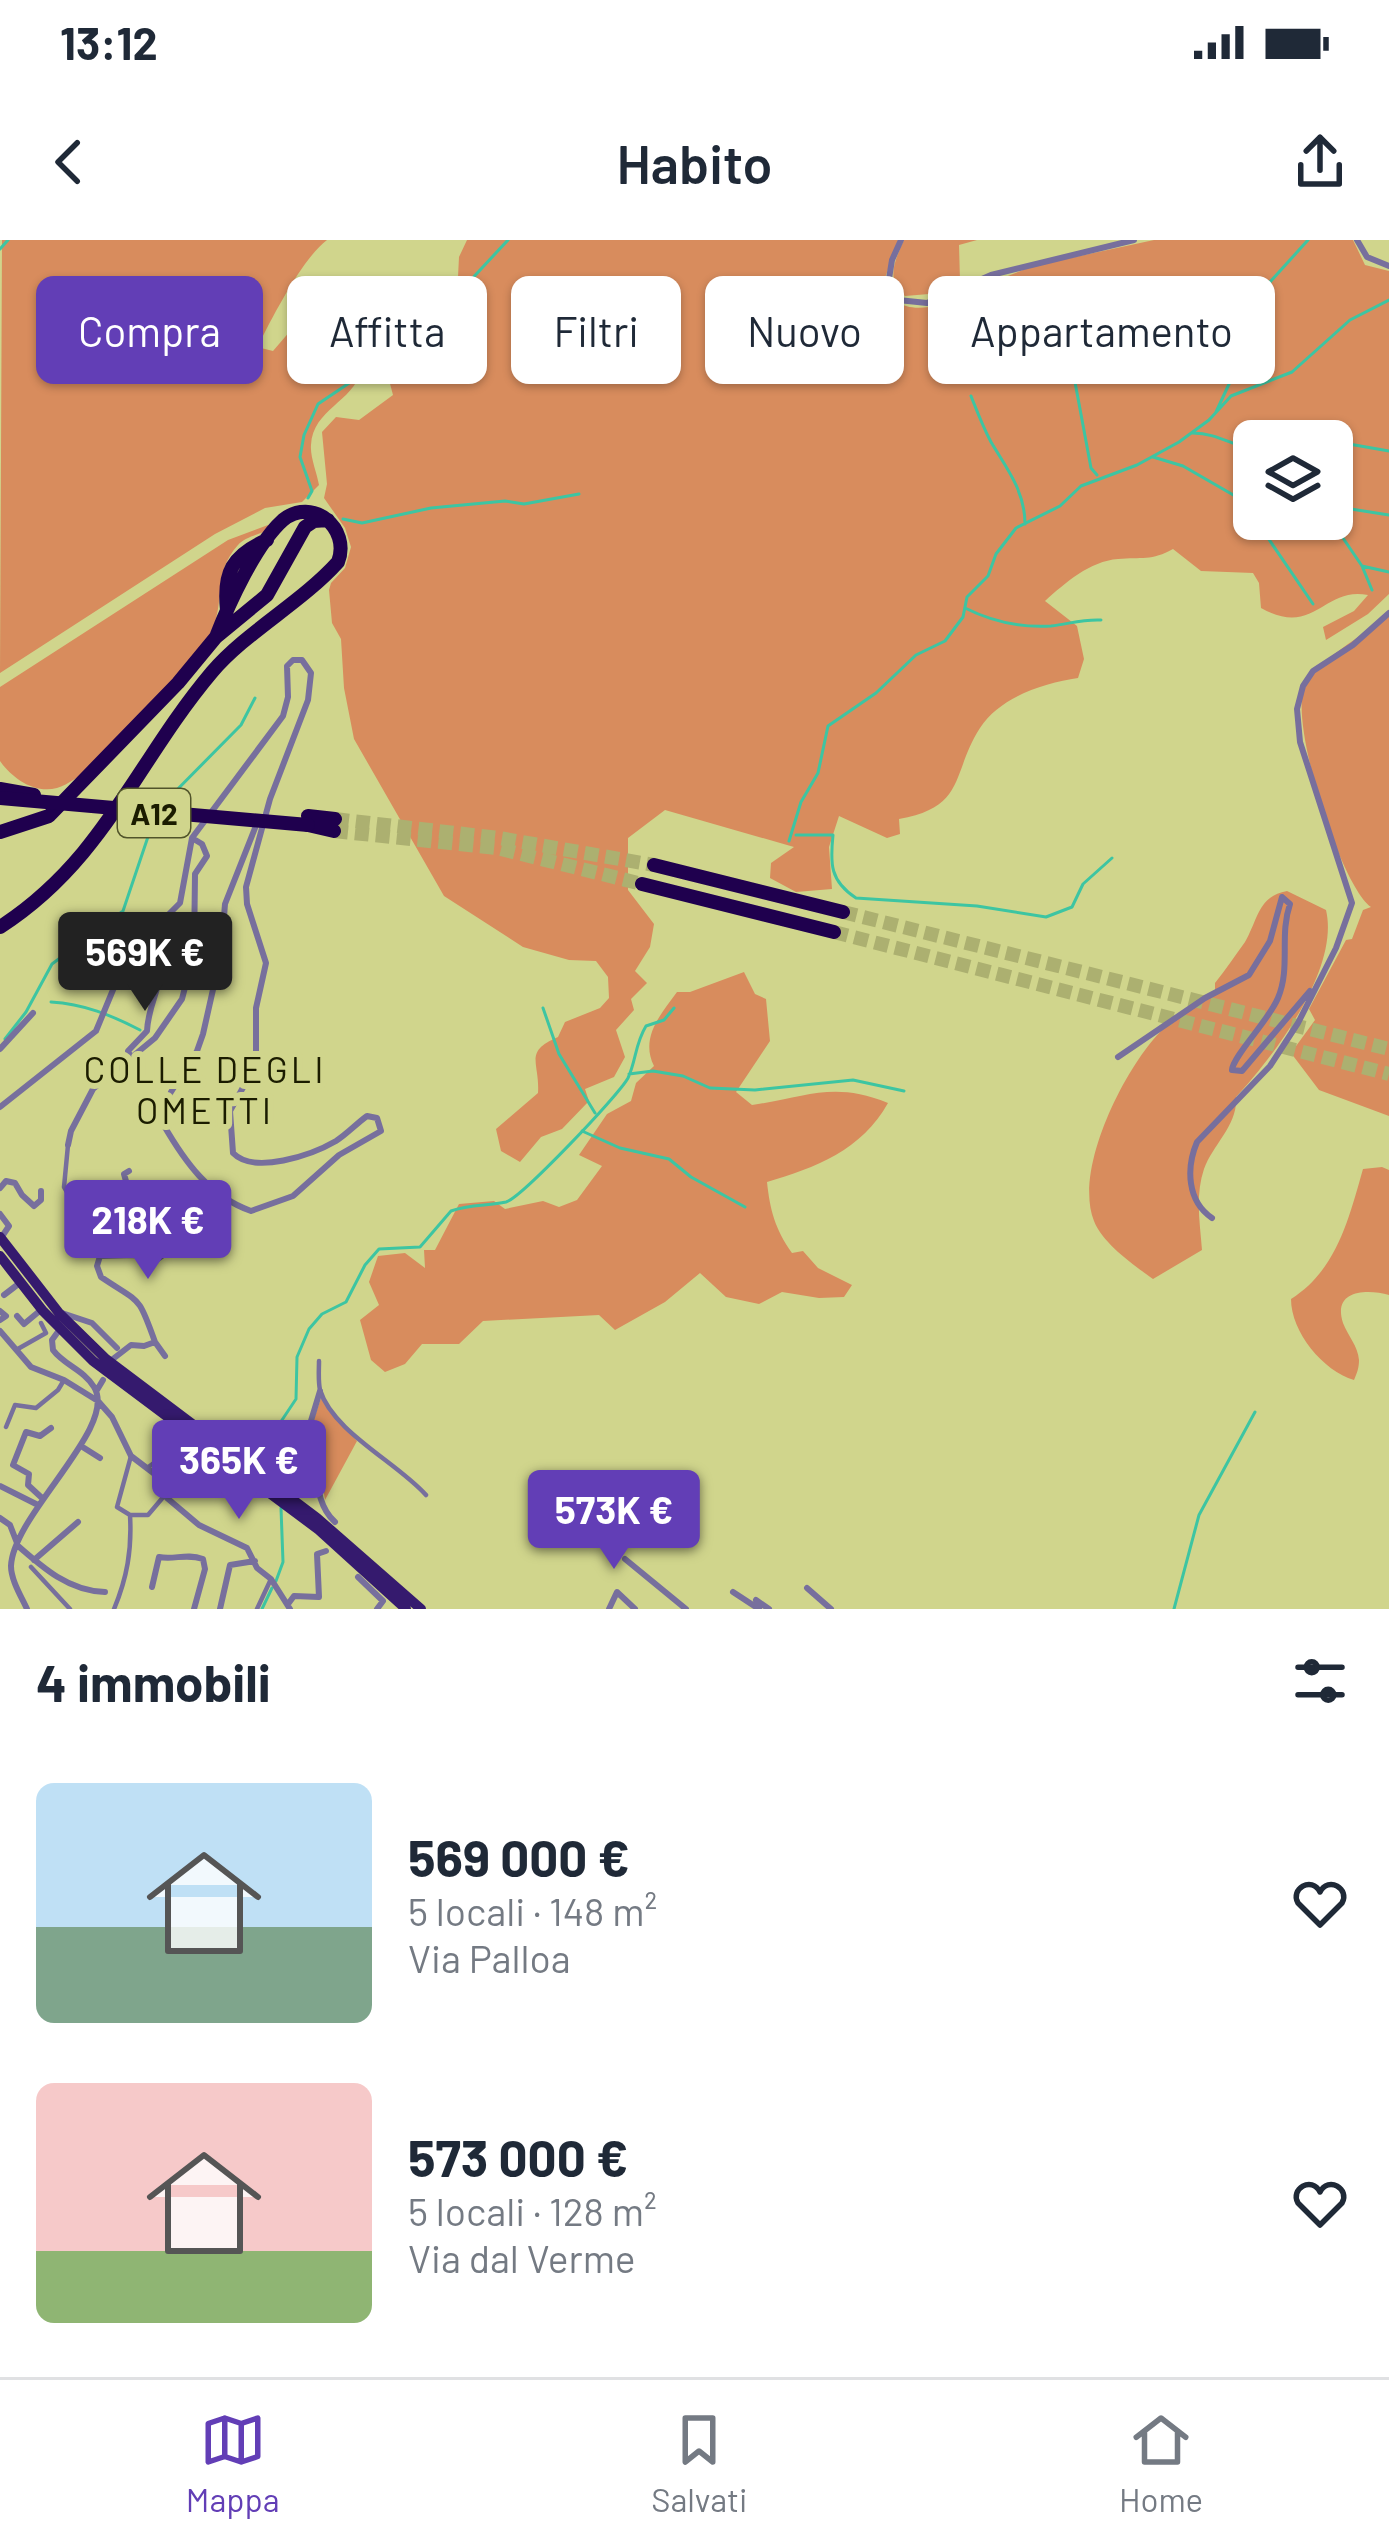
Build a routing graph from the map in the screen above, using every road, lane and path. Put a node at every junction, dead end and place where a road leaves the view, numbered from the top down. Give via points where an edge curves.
1 (902, 240) edge
2 (1134, 240) edge
3 (1357, 240) edge
4 (1389, 266) edge
5 (328, 520) junction
6 (1389, 613) edge
7 (216, 637) junction
8 (0, 789) edge
9 (0, 799) edge
10 (270, 799) junction
11 (308, 820) junction
12 (335, 825) tunnel mouth
13 (0, 832) edge
14 (192, 838) junction
15 (654, 865) tunnel mouth
16 (642, 884) tunnel mouth
17 (843, 912) tunnel mouth
18 (0, 927) edge
19 (834, 932) tunnel mouth
20 (162, 967) dead end
21 (1319, 979) junction
22 (33, 1013) dead end
23 (0, 1049) edge
24 (1118, 1057) dead end
25 (131, 1058) junction
26 (171, 1092) tunnel mouth
27 (0, 1107) edge
28 (163, 1124) dead end
29 (68, 1145) joint
30 (129, 1171) dead end
31 (0, 1188) edge
32 (41, 1191) dead end
33 (70, 1198) joint
34 (0, 1214) edge
35 (1212, 1218) dead end
36 (0, 1237) edge
37 (0, 1256) edge
38 (100, 1256) junction
39 (21, 1282) junction
40 (4, 1295) dead end
41 (59, 1313) junction
42 (17, 1316) dead end
43 (42, 1316) junction
44 (60, 1329) junction
45 (0, 1331) edge
46 (155, 1342) junction
47 (117, 1348) dead end
48 (16, 1350) junction
49 (165, 1356) dead end
50 (319, 1361) dead end
51 (110, 1362) junction
52 (64, 1380) junction
53 (104, 1380) dead end
54 (97, 1390) junction
55 (320, 1391) junction
56 (98, 1401) junction
57 (6, 1427) dead end
58 (51, 1428) dead end
59 (197, 1440) junction
60 (81, 1446) junction
61 (168, 1452) joint
62 (222, 1452) junction
63 (131, 1456) junction
64 (100, 1458) dead end
65 (147, 1468) junction
66 (0, 1486) edge
67 (165, 1495) junction
68 (426, 1495) dead end
69 (284, 1499) junction
70 (40, 1501) junction
71 (130, 1515) junction
72 (0, 1518) edge
73 (78, 1522) dead end
74 (335, 1522) dead end
75 (16, 1549) junction
76 (4, 1551) dead end
77 (326, 1551) dead end
78 (625, 1559) dead end
79 (255, 1561) junction
80 (32, 1563) junction
81 (358, 1577) dead end
82 (272, 1579) junction
83 (152, 1587) dead end
84 (807, 1588) dead end
85 (106, 1592) dead end
86 (734, 1592) dead end
87 (757, 1605) edge
88 (289, 1607) edge
89 (27, 1609) edge
90 (70, 1609) edge
91 (114, 1609) edge
92 (194, 1609) edge
93 (220, 1609) edge
94 (257, 1609) edge
95 (377, 1609) edge
96 (406, 1609) edge
97 (421, 1609) edge
98 (609, 1609) edge
99 (635, 1609) edge
100 (686, 1609) edge
101 (769, 1609) edge
102 (831, 1609) edge

1 - 2 street via 888,285 911,304
3 - 4 street via 1367,257
5 - 7 highway via 305,527 267,595
5 - 7 highway via 314,512 284,519
5 - 18 highway via 341,542 338,562 212,672 91,848
6 - 21 street via 1312,670 1298,709 1300,742 1352,903
7 - 13 highway via 49,816
8 - 11 highway, A12, bridge
9 - 11 highway, A12, bridge
10 - 14 street via 308,700 310,668 302,660 287,666 283,716
10 - 26 street via 225,904 214,996 197,1051
10 - 28 street via 246,887 266,963 256,1064 230,1112 233,1153 267,1162 337,1140 367,1116 381,1126 293,1196 251,1211 204,1184
11 - 12 highway, A12
14 - 25 street via 207,856 196,874 188,976 155,1039
14 - 27 street via 180,903 128,956 92,1036
15 - 17 highway
16 - 19 highway
20 - 25 street via 148,1031 128,1051
21 - 24 street via 1242,1071 1232,1070 1285,978 1282,930 1291,904 1282,897 1270,941 1249,975
21 - 35 street via 1270,1066 1196,1142 1191,1184
22 - 23 street
25 - 29 street via 93,1089
29 - 33 street
30 - 38 street via 124,1180 164,1236 165,1253 154,1261
31 - 32 street via 15,1183 34,1206
33 - 38 street
34 - 36 street via 9,1226
36 - 41 main road
37 - 39 main road
38 - 46 street via 101,1277 138,1300
39 - 40 street
39 - 43 main road
41 - 47 street via 92,1323
41 - 51 main road
42 - 43 street via 24,1324
43 - 44 main road
43 - 48 street via 46,1333
44 - 54 street via 53,1350
44 - 59 main road
45 - 48 street
46 - 49 street
46 - 51 street via 131,1345
48 - 52 street via 31,1367
50 - 55 street
51 - 62 main road
52 - 56 street
52 - 57 street via 36,1408 14,1405
53 - 54 street
54 - 56 street
55 - 68 street via 368,1448
55 - 74 street via 307,1434 321,1502
56 - 60 street
56 - 63 street
58 - 70 street via 40,1436 26,1432 13,1466 29,1474
59 - 61 street via 175,1460
59 - 62 main road
60 - 64 street
60 - 70 street
61 - 65 street
62 - 69 main road
63 - 65 street
63 - 71 street via 117,1507
65 - 67 street
66 - 70 street
67 - 71 street via 148,1515
67 - 79 street
69 - 96 main road
69 - 97 main road
70 - 75 street
71 - 91 street via 127,1580
72 - 75 street via 14,1531
73 - 80 street
75 - 76 street
75 - 80 street
75 - 89 street via 12,1575
77 - 88 street via 317,1554 319,1598 294,1596
78 - 100 street
79 - 82 street
79 - 93 street via 230,1565
80 - 85 street
80 - 90 street
81 - 95 street via 383,1601
82 - 88 street
82 - 94 street
83 - 92 street via 159,1557 203,1559
84 - 102 street
86 - 87 street
87 - 101 street
98 - 99 street via 616,1592

